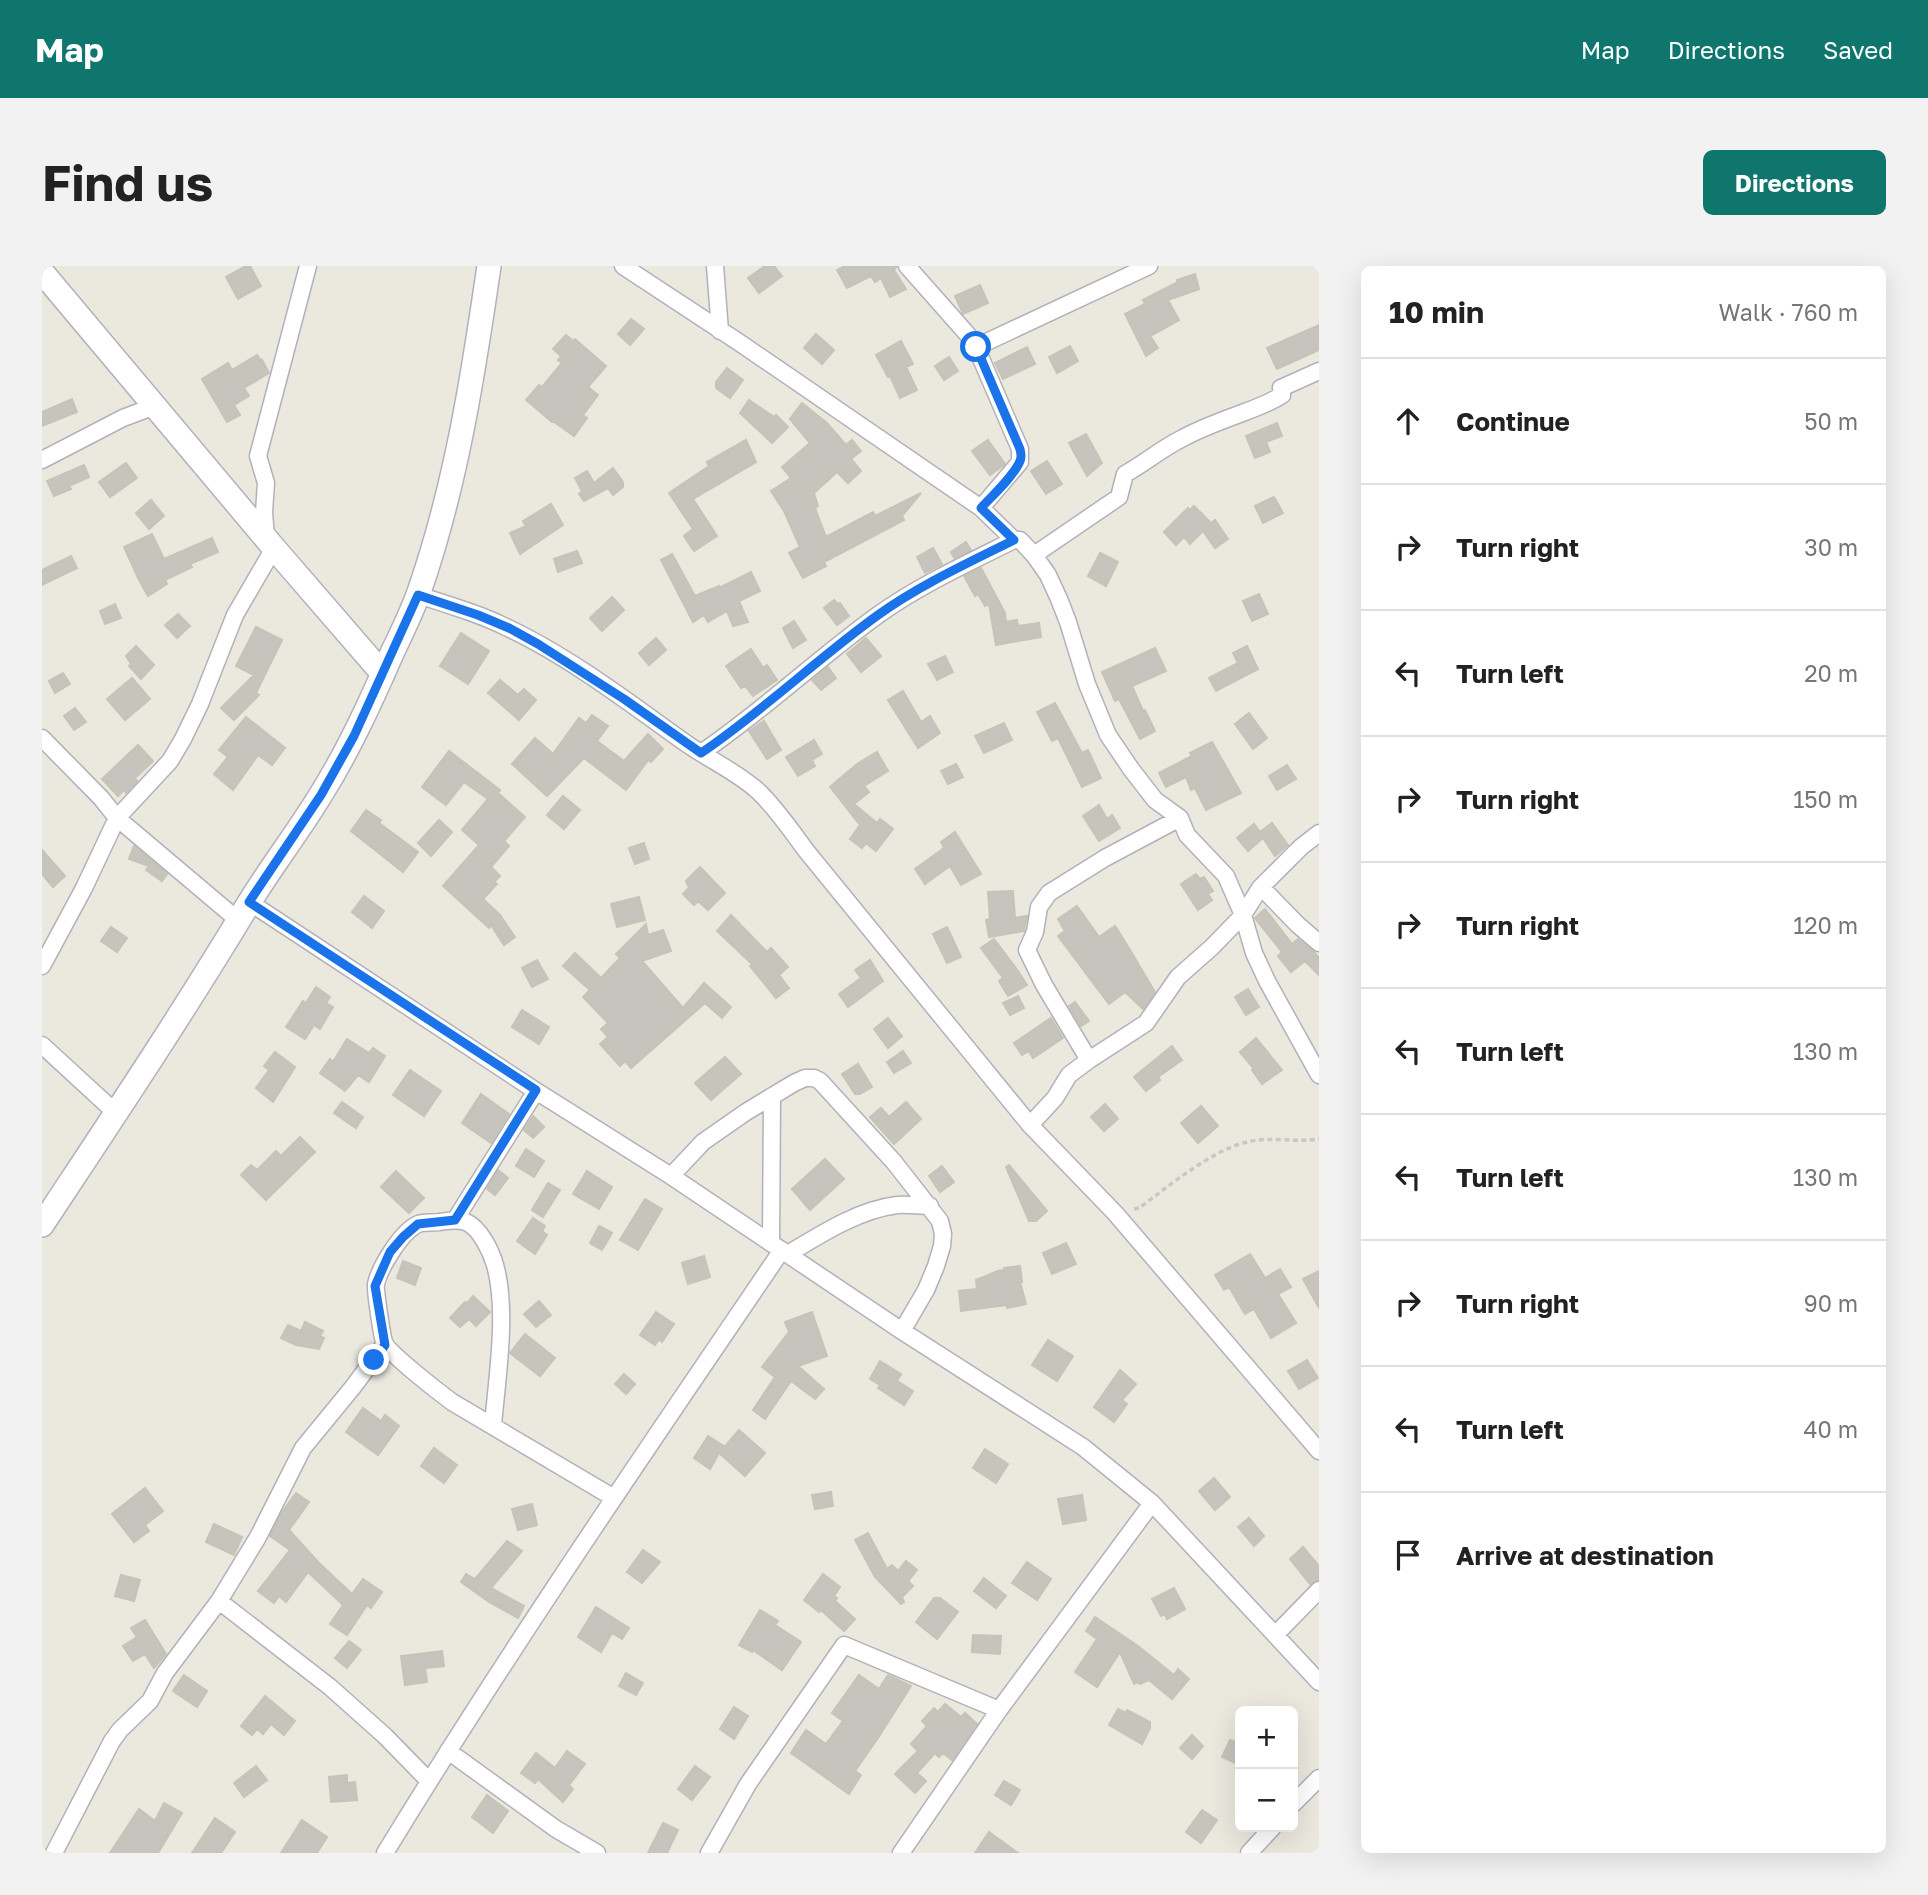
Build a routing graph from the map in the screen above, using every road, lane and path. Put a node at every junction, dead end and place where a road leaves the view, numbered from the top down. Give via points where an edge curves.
1 (308, 266) edge
2 (489, 266) edge
3 (622, 266) edge
4 (715, 266) edge
5 (907, 266) edge
6 (1149, 266) edge
7 (42, 272) edge
8 (720, 331) junction
9 (976, 347) junction
10 (1319, 371) edge
11 (155, 406) junction
12 (42, 460) edge
13 (981, 508) junction
14 (1014, 540) junction
15 (270, 543) junction
16 (1034, 555) junction
17 (418, 595) junction
18 (383, 674) junction
19 (42, 738) edge
20 (701, 753) junction
21 (117, 818) junction
22 (1180, 818) junction
23 (1319, 833) edge
24 (1260, 888) junction
25 (244, 911) junction
26 (1243, 915) junction
27 (1319, 943) edge
28 (42, 966) edge
29 (42, 1045) edge
30 (1089, 1060) junction
31 (1319, 1075) edge
32 (536, 1090) junction
33 (772, 1096) junction
34 (116, 1113) junction
35 (1030, 1125) junction
36 (1319, 1139) edge
37 (671, 1176) junction
38 (930, 1206) junction
39 (1115, 1213) junction
40 (455, 1220) junction
41 (42, 1226) edge
42 (780, 1249) junction
43 (902, 1331) junction
44 (385, 1345) junction
45 (493, 1425) junction
46 (1319, 1451) edge
47 (614, 1498) junction
48 (1152, 1503) junction
49 (1319, 1590) edge
50 (219, 1601) junction
51 (1276, 1634) junction
52 (1319, 1682) edge
53 (999, 1710) junction
54 (449, 1751) junction
55 (1319, 1778) edge
56 (429, 1780) junction
57 (1298, 1799) edge
58 (1269, 1832) edge
59 (42, 1847) edge
60 (52, 1853) edge
61 (385, 1853) edge
62 (597, 1853) edge
63 (709, 1853) edge
64 (901, 1853) edge
65 (1250, 1853) edge

1 - 15 street via 258,456 266,483 264,512
2 - 17 street via 453,477
3 - 8 street
4 - 8 street
5 - 9 street
6 - 9 street
7 - 11 street
8 - 13 street
9 - 13 street via 1021,457
10 - 16 street via 1281,388 1282,395 1271,402 1215,423 1157,453 1125,474 1119,497
11 - 12 street
11 - 15 street
13 - 14 street
14 - 16 street via 1020,540
14 - 20 street via 881,613
15 - 18 street
15 - 21 street via 183,739 170,761
16 - 22 street via 1059,599 1108,735 1155,800
17 - 18 street
17 - 20 street via 478,615 538,644
18 - 25 street via 321,795
19 - 21 street
20 - 35 street via 744,779 774,808
21 - 25 street
21 - 28 street
22 - 26 street via 1187,835 1226,876
22 - 30 street via 1105,858 1049,893 1039,906 1027,950
23 - 24 street
24 - 26 street
24 - 27 street
25 - 32 street
25 - 34 street
26 - 30 street via 1178,977 1146,1023
26 - 31 street via 1267,981
29 - 34 street
30 - 35 street via 1069,1075
32 - 37 street
32 - 40 street
33 - 37 street via 703,1142
33 - 38 street via 804,1079 820,1082
33 - 42 street
34 - 41 street
35 - 39 street
36 - 39 path via 1249,1141 1196,1167 1139,1208
37 - 42 street
38 - 42 street via 870,1211
38 - 43 street via 940,1221 942,1246 926,1290
39 - 46 street
40 - 44 street via 418,1224 390,1252 375,1286
40 - 45 street via 466,1222 479,1234 495,1265 500,1291
42 - 43 street
42 - 47 street
43 - 48 street via 1083,1447
44 - 45 street via 452,1402
44 - 50 street via 303,1448 258,1538
45 - 47 street
47 - 54 street
48 - 51 street
48 - 53 street
49 - 51 street
50 - 56 street via 330,1687
50 - 60 street via 165,1673 150,1701 113,1741
51 - 52 street
53 - 63 street via 844,1645 748,1784
53 - 64 street
54 - 56 street
54 - 62 street via 556,1829
55 - 57 street
56 - 61 street
58 - 65 street
59 - 60 street

